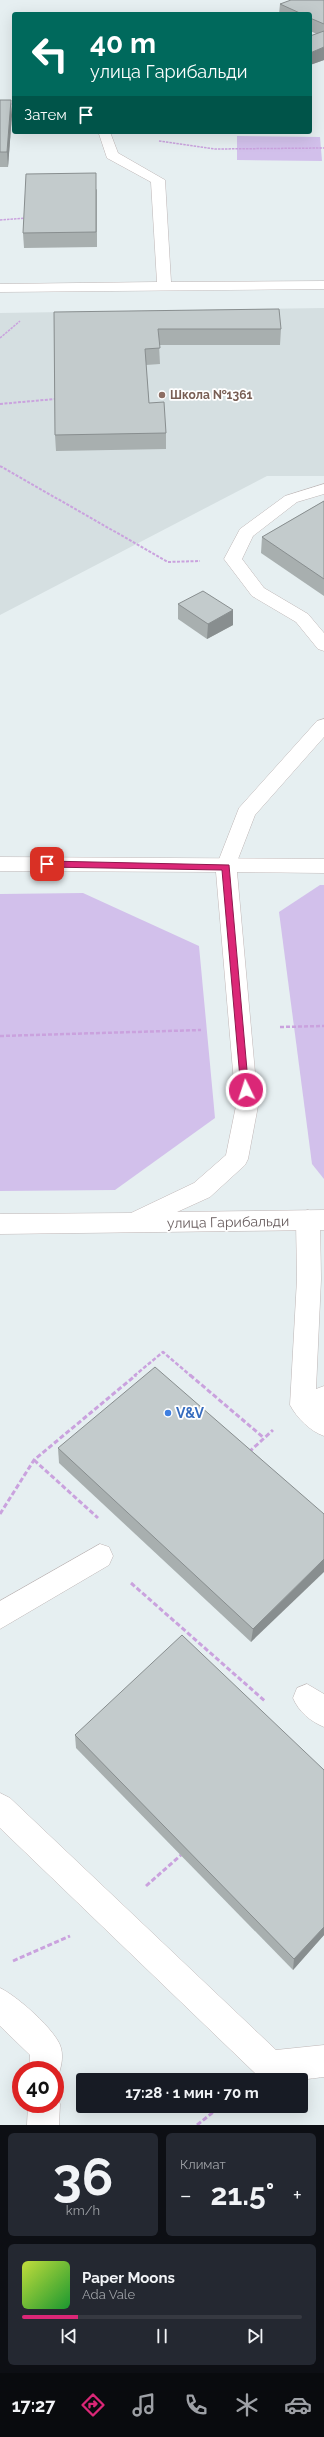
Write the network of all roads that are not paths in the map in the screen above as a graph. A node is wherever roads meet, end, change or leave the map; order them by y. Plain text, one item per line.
1 (106, 134) road end
2 (324, 285) edge
3 (164, 287) junction
4 (0, 288) edge
5 (324, 489) edge
6 (324, 645) edge
7 (324, 725) edge
8 (0, 864) edge
9 (324, 866) edge
10 (226, 867) junction
11 (316, 1220) edge
12 (132, 1223) junction
13 (0, 1224) edge
14 (313, 1401) edge
15 (324, 1425) edge
16 (100, 1556) road end
17 (0, 1616) edge
18 (0, 1808) edge
19 (0, 2004) edge
20 (45, 2061) edge
21 (324, 2061) edge
22 (44, 2113) edge
23 (43, 2125) edge

1 - 3 street
2 - 3 street
3 - 4 street
5 - 6 street
7 - 10 street
8 - 10 street
9 - 10 street
10 - 12 street, улица Гарибальди
11 - 12 street, улица Гарибальди
11 - 14 street
12 - 13 street, улица Гарибальди
14 - 15 street
16 - 17 street
18 - 21 street
19 - 20 street
22 - 23 street

